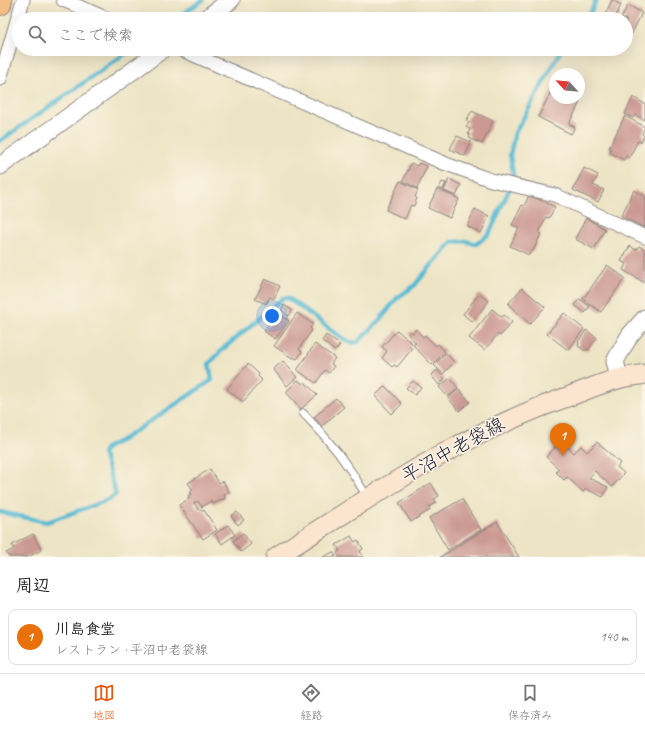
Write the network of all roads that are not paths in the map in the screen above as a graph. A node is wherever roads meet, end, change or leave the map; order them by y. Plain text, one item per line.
1 (1, 0) edge
2 (23, 0) edge
3 (63, 0) edge
4 (231, 0) edge
5 (0, 4) edge
6 (20, 12) edge
7 (91, 12) edge
8 (215, 12) edge
9 (12, 38) edge
10 (153, 56) edge
11 (196, 56) edge
12 (0, 79) edge
13 (0, 166) edge
14 (645, 237) edge
15 (645, 318) edge
16 (645, 374) edge
17 (619, 378) junction
18 (303, 413) dead end
19 (368, 498) junction
20 (276, 557) edge

1 - 5 highway
2 - 6 street
3 - 7 street
4 - 8 street
9 - 12 street
10 - 13 street
11 - 14 street
15 - 17 street
16 - 17 main road, 平沼中老袋線
17 - 19 main road, 平沼中老袋線
18 - 19 lane
19 - 20 main road, 平沼中老袋線

